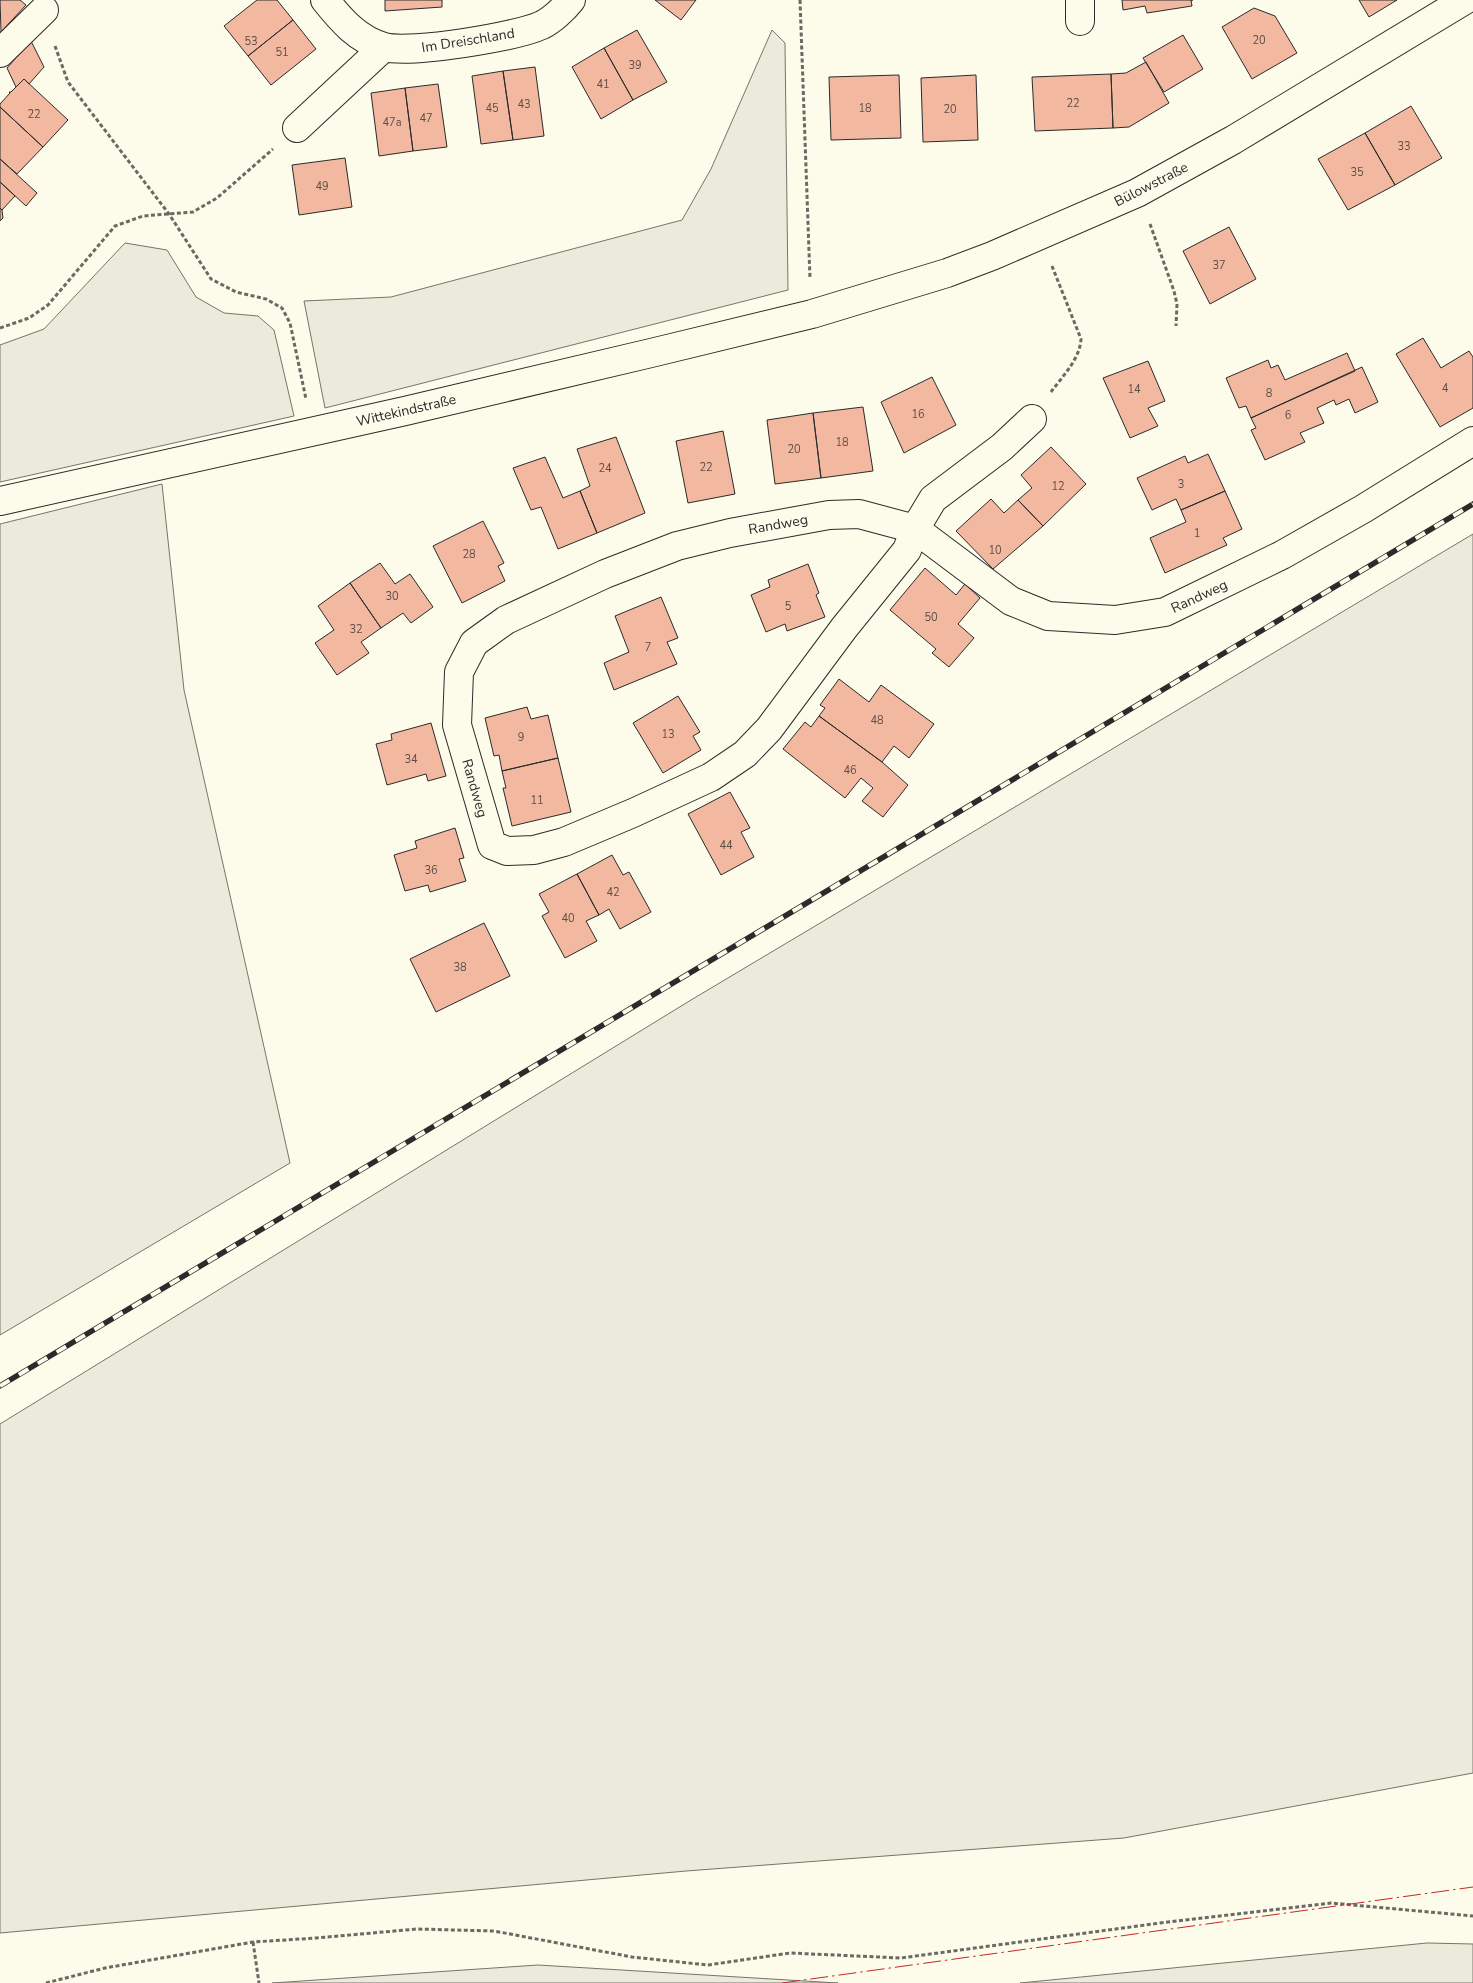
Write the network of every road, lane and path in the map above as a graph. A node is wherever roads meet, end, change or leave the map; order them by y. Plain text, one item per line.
1 (325, 0) edge
2 (571, 0) edge
3 (800, 0) edge
4 (1465, 0) edge
5 (44, 10) joint
6 (384, 47) junction
7 (0, 53) edge
8 (297, 128) joint
9 (1137, 193) junction
10 (169, 214) junction
11 (1040, 235) junction
12 (812, 314) junction
13 (1176, 326) dead end
14 (0, 328) edge
15 (1032, 419) joint
16 (312, 431) junction
17 (1473, 441) edge
18 (0, 501) edge
19 (915, 529) junction
20 (1473, 1916) edge
21 (253, 1942) junction
22 (46, 1983) edge
23 (259, 1983) edge

1 - 6 street, Im Dreischland
2 - 6 street, Im Dreischland
3 - 12 path
4 - 9 street, Bülowstraße
5 - 7 street
5 - 10 path
6 - 8 street
8 - 10 path
9 - 11 street, Bülowstraße
9 - 13 path
10 - 14 path
10 - 16 path
11 - 12 street, Bülowstraße
11 - 15 path
12 - 16 street, Wittekindstraße
15 - 19 street, Randweg
16 - 18 street, Wittekindstraße
17 - 19 street, Randweg
19 - 19 street, Randweg
20 - 21 path
21 - 22 path
21 - 23 path

